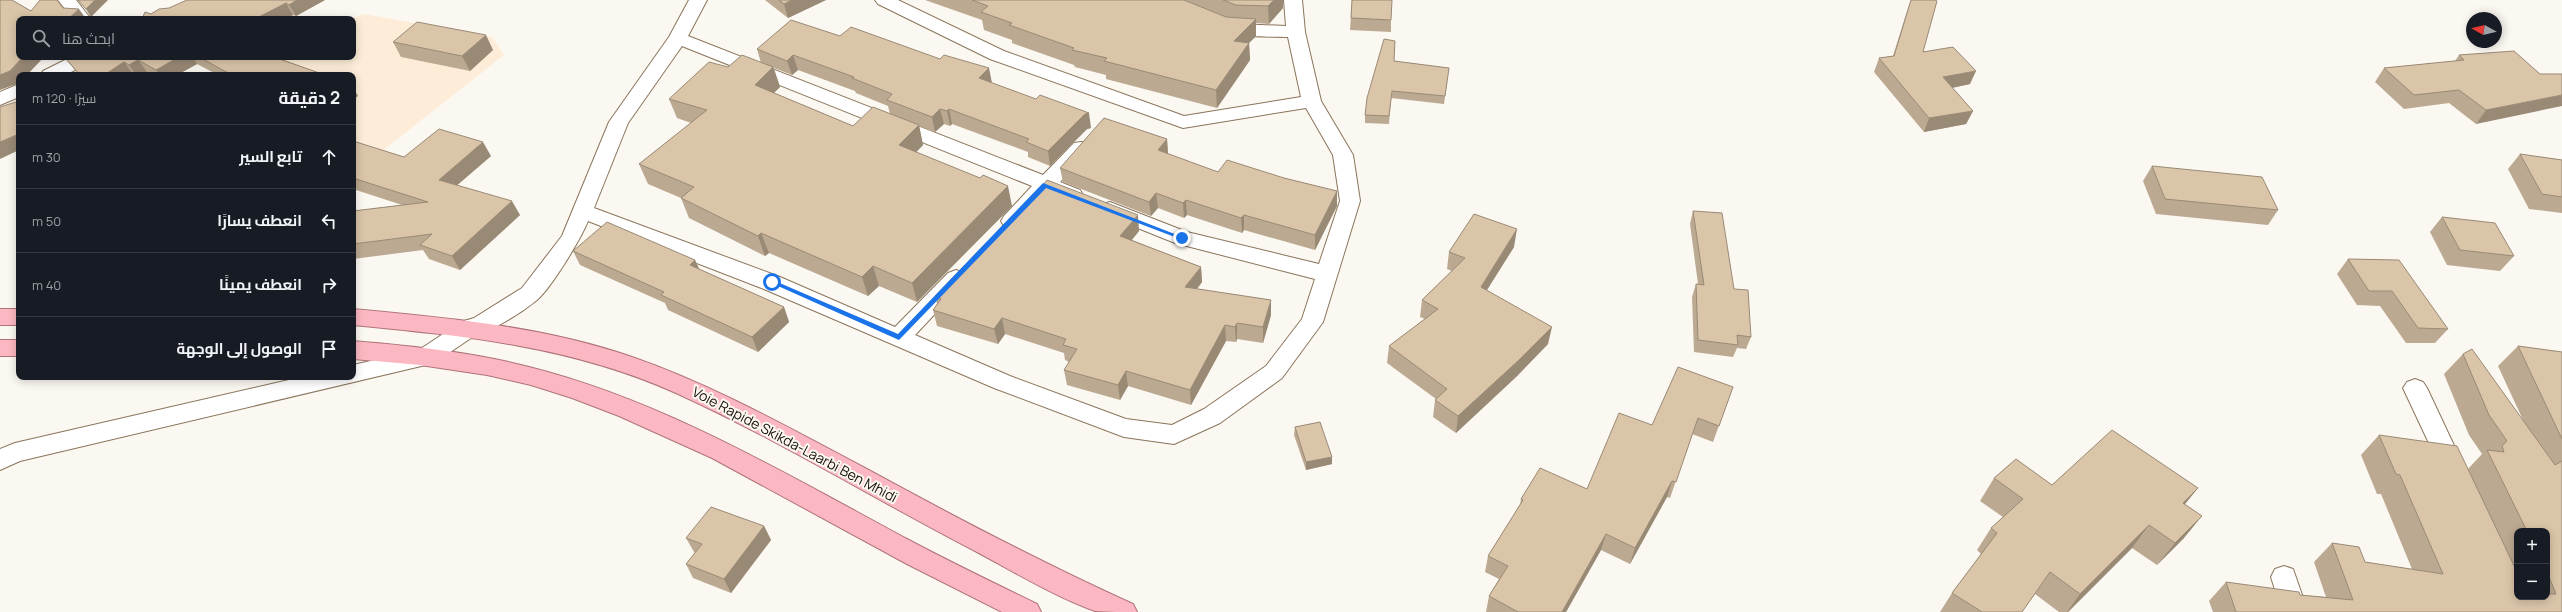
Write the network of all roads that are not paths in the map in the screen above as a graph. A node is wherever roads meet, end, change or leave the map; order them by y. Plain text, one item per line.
1 (68, 0) edge
2 (698, 0) edge
3 (884, 0) edge
4 (1293, 0) edge
5 (80, 16) edge
6 (1211, 20) edge
7 (1296, 32) junction
8 (678, 38) junction
9 (80, 60) edge
10 (56, 72) edge
11 (16, 91) edge
12 (0, 99) edge
13 (1311, 101) junction
14 (1094, 134) edge
15 (1046, 185) junction
16 (582, 211) junction
17 (997, 236) edge
18 (970, 264) edge
19 (1327, 274) junction
20 (0, 317) edge
21 (16, 317) edge
22 (356, 317) edge
23 (469, 328) junction
24 (899, 337) junction
25 (0, 348) edge
26 (16, 348) edge
27 (356, 350) edge
28 (426, 357) junction
29 (356, 373) edge
30 (327, 380) edge
31 (2415, 388) dead end
32 (0, 460) edge
33 (2462, 489) edge
34 (2284, 577) dead end
35 (1028, 612) edge
36 (1124, 612) edge
37 (2295, 612) edge

1 - 5 street
2 - 8 street
3 - 13 street
4 - 7 street
6 - 7 street
7 - 13 street
8 - 15 street
8 - 16 street
9 - 10 street
11 - 12 street
13 - 19 street
14 - 15 street
15 - 17 street
15 - 19 street
16 - 23 street
16 - 24 street
18 - 24 street
19 - 24 street
20 - 21 highway
22 - 23 highway, Voie Rapide Skikda-Laarbi Ben Mhidi
23 - 28 street
23 - 36 highway, Voie Rapide Skikda-Laarbi Ben Mhidi
25 - 26 highway
27 - 28 highway
28 - 29 street
28 - 35 highway
30 - 32 street
31 - 33 street
34 - 37 street

